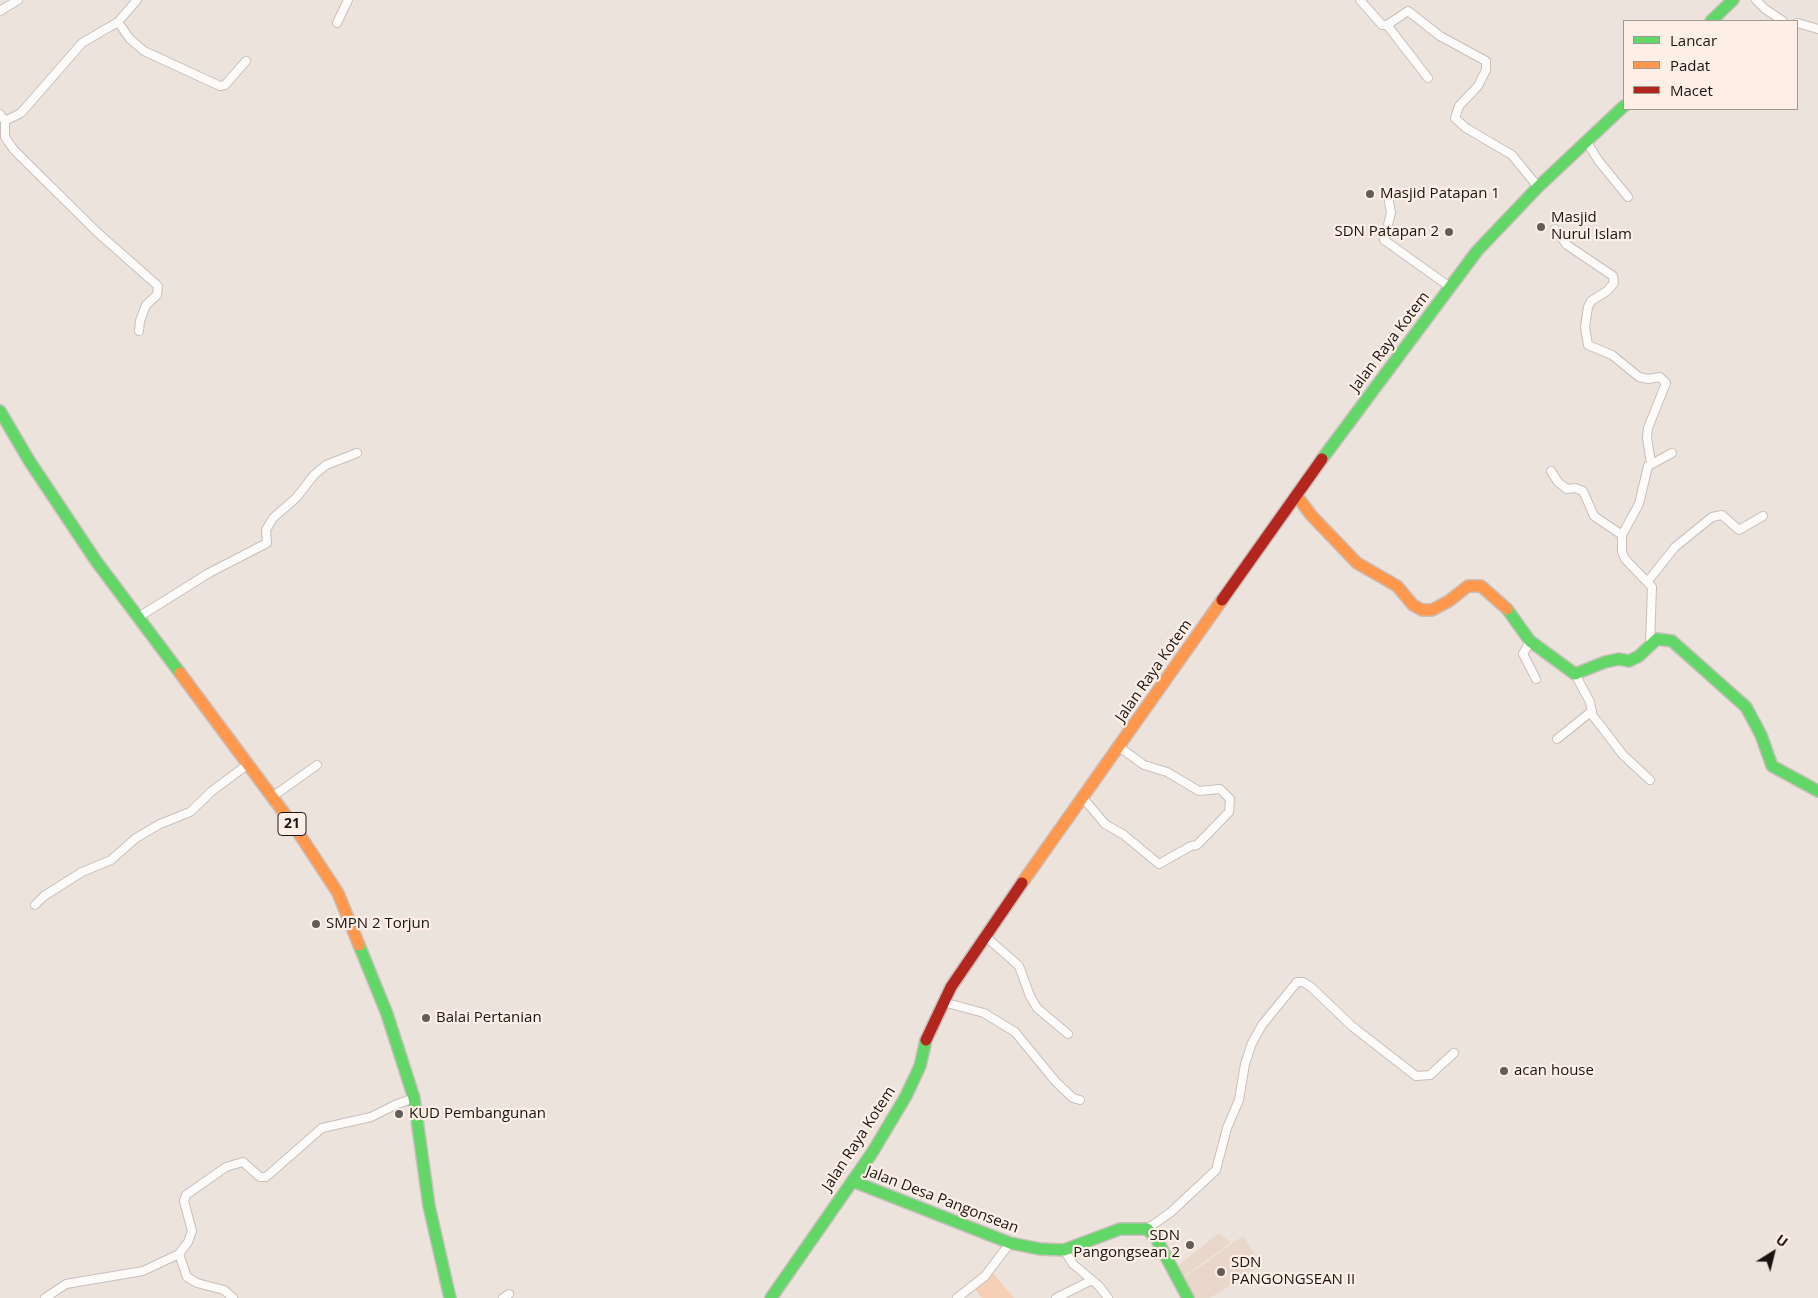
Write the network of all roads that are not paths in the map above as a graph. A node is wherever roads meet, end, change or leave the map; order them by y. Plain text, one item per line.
1 (18, 0) edge
2 (138, 0) edge
3 (348, 0) edge
4 (1360, 0) edge
5 (1732, 0) edge
6 (1756, 0) edge
7 (0, 11) edge
8 (1713, 20) edge
9 (1782, 20) edge
10 (118, 22) junction
11 (337, 23) dead end
12 (1798, 23) edge
13 (1387, 25) junction
14 (1818, 29) edge
15 (246, 61) dead end
16 (1428, 78) dead end
17 (1623, 107) edge
18 (0, 114) edge
19 (5, 121) junction
20 (1587, 142) junction
21 (1538, 187) junction
22 (1388, 196) dead end
23 (1628, 197) dead end
24 (1555, 229) dead end
25 (1450, 287) junction
26 (139, 331) dead end
27 (0, 411) edge
28 (357, 453) dead end
29 (1672, 453) dead end
30 (1651, 463) junction
31 (1551, 471) dead end
32 (1297, 496) junction
33 (1763, 516) dead end
34 (1622, 535) junction
35 (1648, 581) junction
36 (137, 618) junction
37 (1530, 641) junction
38 (1650, 644) junction
39 (1575, 674) junction
40 (1536, 679) dead end
41 (1592, 711) junction
42 (1557, 739) dead end
43 (1119, 747) junction
44 (247, 765) junction
45 (317, 765) dead end
46 (1650, 780) dead end
47 (1818, 791) edge
48 (272, 797) junction
49 (1083, 798) junction
50 (35, 905) dead end
51 (985, 936) junction
52 (944, 1002) junction
53 (1068, 1034) dead end
54 (1454, 1053) dead end
55 (414, 1098) junction
56 (1080, 1100) dead end
57 (852, 1181) junction
58 (1147, 1228) junction
59 (1010, 1243) junction
60 (1064, 1250) junction
61 (178, 1254) junction
62 (1092, 1280) junction
63 (45, 1298) edge
64 (233, 1298) edge
65 (450, 1298) edge
66 (771, 1298) edge
67 (957, 1298) edge
68 (1056, 1298) edge
69 (1108, 1298) edge
70 (1188, 1298) edge

1 - 7 street
2 - 10 street
3 - 11 street
4 - 13 street
5 - 8 main road
6 - 9 street
10 - 15 street
10 - 19 street
12 - 14 street
13 - 16 street
13 - 21 street
17 - 20 main road, Jalan Raya Kotem
18 - 19 street
19 - 26 street
20 - 21 main road, Jalan Raya Kotem
20 - 23 street
21 - 25 main road, Jalan Raya Kotem
22 - 25 street
24 - 30 street
25 - 32 main road, Jalan Raya Kotem
27 - 36 main road, 21
28 - 36 street
29 - 30 street
30 - 34 street
31 - 34 street
32 - 37 main road
32 - 43 main road, Jalan Raya Kotem
33 - 35 street
34 - 35 street
35 - 38 street
36 - 44 main road, 21
37 - 39 main road
37 - 40 street
38 - 39 main road
38 - 47 main road
39 - 41 street
41 - 42 street
41 - 46 street
43 - 49 main road, Jalan Raya Kotem
43 - 49 street
44 - 48 main road, 21
44 - 50 street
45 - 48 street
48 - 55 main road, 21
49 - 51 main road, Jalan Raya Kotem
51 - 52 main road, Jalan Raya Kotem
51 - 53 street
52 - 56 street
52 - 57 main road, Jalan Raya Kotem
54 - 58 street
55 - 61 street
55 - 65 main road, 21
57 - 59 main road, Jalan Desa Pangonsean
57 - 66 main road, Jalan Raya Kotem
58 - 60 main road, Jalan Desa Pangonsean
58 - 70 main road
59 - 60 main road, Jalan Desa Pangonsean
59 - 67 street
60 - 62 street
61 - 63 street
61 - 64 street
62 - 68 street
62 - 69 street

